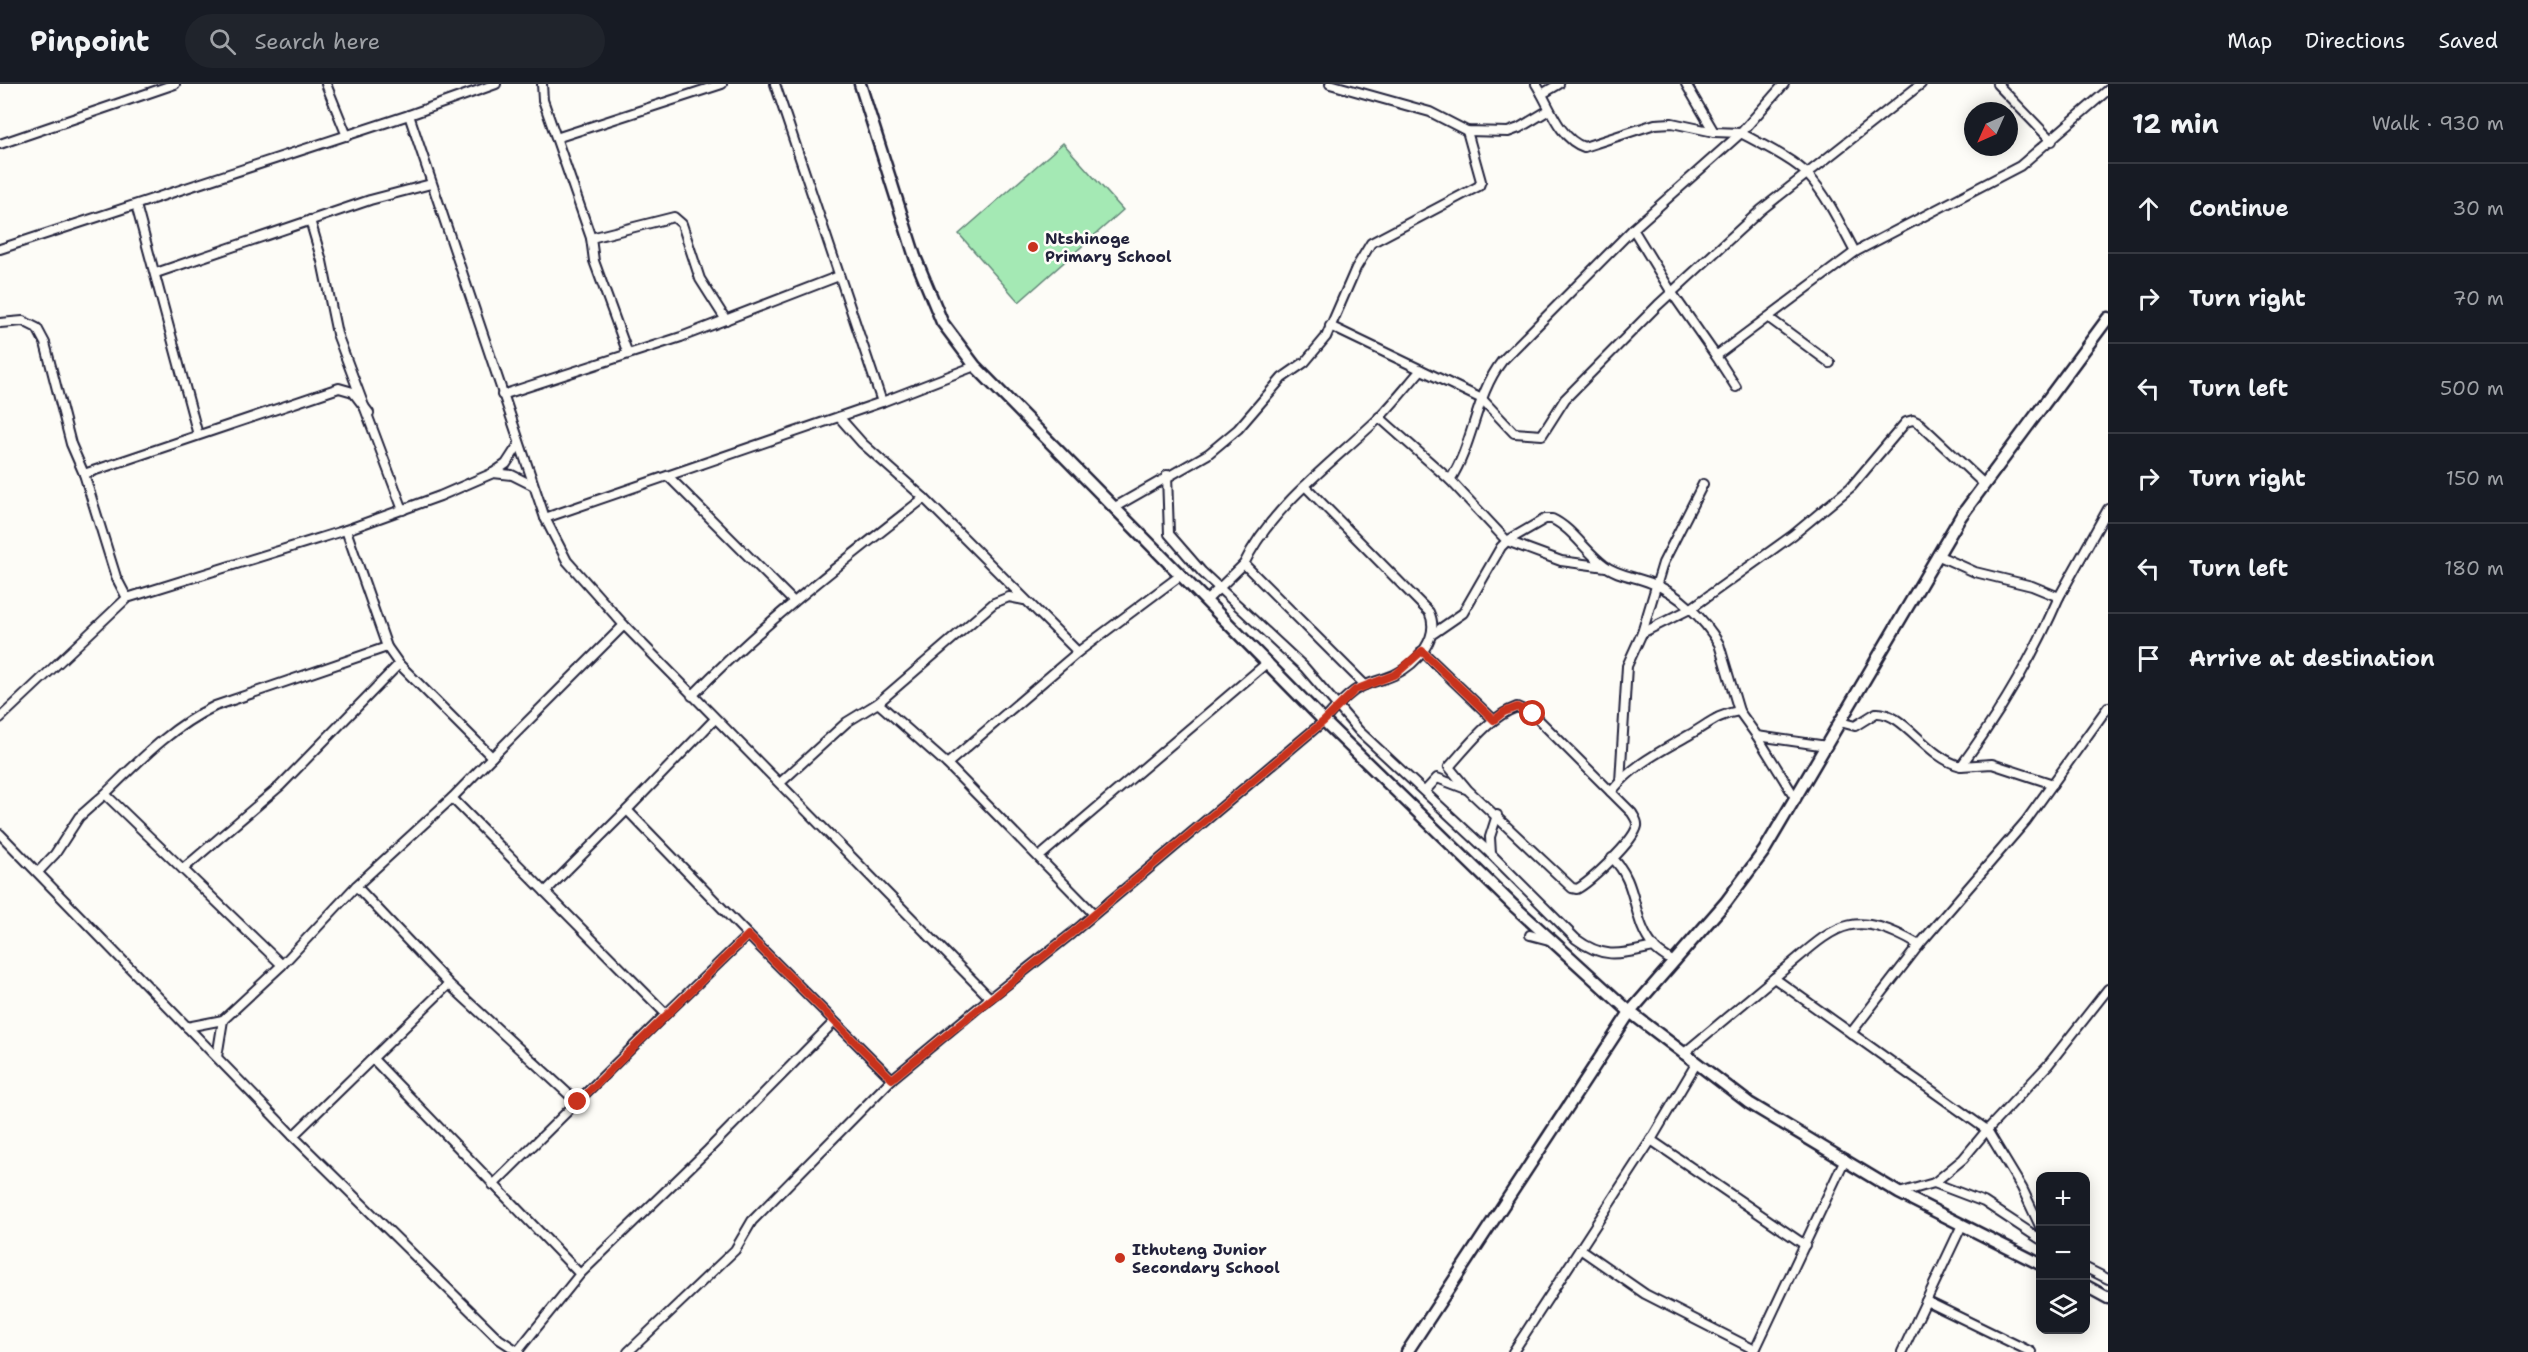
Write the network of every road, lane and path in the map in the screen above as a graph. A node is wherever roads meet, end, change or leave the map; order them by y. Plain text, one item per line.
1 (175, 84) edge
2 (326, 84) edge
3 (496, 84) edge
4 (542, 84) edge
5 (722, 84) edge
6 (776, 84) edge
7 (860, 84) edge
8 (1329, 84) edge
9 (1536, 84) edge
10 (1559, 84) edge
11 (1686, 84) edge
12 (1784, 84) edge
13 (1921, 84) edge
14 (1997, 84) edge
15 (465, 88) edge
16 (2108, 90) edge
17 (1542, 94) junction
18 (1549, 110) junction
19 (409, 115) junction
20 (1467, 131) junction
21 (1714, 132) junction
22 (1741, 133) junction
23 (347, 136) junction
24 (556, 138) junction
25 (2052, 141) junction
26 (0, 144) edge
27 (1807, 173) junction
28 (431, 184) junction
29 (136, 205) junction
30 (310, 220) junction
31 (1633, 229) junction
32 (591, 238) junction
33 (0, 239) edge
34 (2, 249) edge
35 (1855, 252) junction
36 (156, 273) junction
37 (839, 276) junction
38 (1672, 293) junction
39 (1769, 318) junction
40 (2108, 318) edge
41 (726, 320) junction
42 (0, 323) edge
43 (1330, 326) junction
44 (628, 354) junction
45 (1716, 356) junction
46 (1830, 363) dead end
47 (975, 366) junction
48 (1421, 370) junction
49 (1736, 387) dead end
50 (502, 395) junction
51 (1482, 399) junction
52 (882, 402) junction
53 (369, 413) junction
54 (838, 417) junction
55 (1379, 417) junction
56 (198, 435) junction
57 (519, 444) junction
58 (493, 473) junction
59 (84, 474) junction
60 (1167, 475) junction
61 (669, 477) junction
62 (1450, 480) junction
63 (1983, 483) junction
64 (1703, 484) dead end
65 (532, 485) junction
66 (1305, 486) junction
67 (924, 498) junction
68 (1116, 507) junction
69 (2108, 509) edge
70 (403, 510) junction
71 (545, 518) junction
72 (346, 530) junction
73 (1507, 541) junction
74 (1937, 555) junction
75 (1244, 564) junction
76 (1606, 567) junction
77 (1181, 575) junction
78 (1654, 584) junction
79 (1220, 587) junction
80 (2059, 597) junction
81 (127, 598) junction
82 (1025, 600) junction
83 (1207, 600) junction
84 (794, 602) junction
85 (1690, 609) junction
86 (624, 625) junction
87 (1434, 633) junction
88 (1642, 633) junction
89 (387, 647) junction
90 (1422, 651) junction
91 (1078, 652) junction
92 (1268, 662) junction
93 (399, 664) junction
94 (1365, 685) junction
95 (692, 696) junction
96 (878, 703) junction
97 (1338, 705) junction
98 (2108, 707) edge
99 (1739, 711) junction
100 (0, 718) edge
101 (715, 719) junction
102 (1494, 720) junction
103 (1324, 721) junction
104 (1840, 722) junction
105 (1757, 736) junction
106 (1827, 746) junction
107 (492, 757) junction
108 (947, 764) junction
109 (1961, 766) junction
110 (1449, 767) junction
111 (1437, 778) junction
112 (1620, 782) junction
113 (780, 783) junction
114 (2053, 784) junction
115 (1468, 790) junction
116 (1425, 792) junction
117 (1611, 792) junction
118 (105, 794) junction
119 (452, 798) junction
120 (1796, 799) junction
121 (627, 810) junction
122 (1497, 815) junction
123 (0, 834) edge
124 (1491, 854) junction
125 (1039, 857) junction
126 (1612, 858) junction
127 (183, 869) junction
128 (38, 872) junction
129 (356, 886) junction
130 (545, 892) junction
131 (1094, 914) junction
132 (748, 935) junction
133 (1530, 935) dead end
134 (1554, 942) junction
135 (1919, 945) junction
136 (1653, 947) junction
137 (1673, 962) junction
138 (282, 965) junction
139 (1774, 978) junction
140 (449, 984) junction
141 (2108, 989) edge
142 (990, 998) junction
143 (1630, 1012) junction
144 (666, 1014) junction
145 (223, 1020) junction
146 (834, 1022) junction
147 (187, 1027) junction
148 (1851, 1033) junction
149 (1683, 1054) junction
150 (217, 1058) junction
151 (374, 1060) junction
152 (1696, 1064) junction
153 (892, 1079) junction
154 (578, 1102) junction
155 (1987, 1130) junction
156 (293, 1136) junction
157 (1651, 1140) junction
158 (1845, 1159) junction
159 (1934, 1183) junction
160 (493, 1185) junction
161 (1899, 1193) junction
162 (2036, 1218) edge
163 (1962, 1225) junction
164 (2036, 1236) edge
165 (1805, 1245) junction
166 (1580, 1249) junction
167 (2036, 1262) edge
168 (2090, 1270) edge
169 (580, 1274) junction
170 (2108, 1279) edge
171 (2090, 1289) edge
172 (2108, 1299) edge
173 (1926, 1301) junction
174 (1754, 1351) edge
175 (518, 1352) edge
176 (628, 1352) edge
177 (1407, 1352) edge
178 (1513, 1352) edge
179 (1902, 1352) edge
180 (2031, 1352) edge

1 - 26 street
2 - 23 street
3 - 15 street
4 - 24 street
5 - 24 street
6 - 37 street
7 - 47 street
8 - 20 street
9 - 17 street
10 - 17 street
11 - 21 street
12 - 22 street
13 - 27 street
14 - 25 street
15 - 19 street
16 - 25 street
17 - 18 street
18 - 20 street
18 - 21 street
19 - 23 street
19 - 28 street
20 - 43 street
21 - 22 street
22 - 27 street
22 - 31 street
23 - 29 street
24 - 32 street
25 - 35 street
27 - 35 street
27 - 38 street
28 - 30 street
28 - 50 street
29 - 34 street
29 - 36 street
30 - 36 street
30 - 53 street
31 - 38 street
31 - 51 street
32 - 41 street
32 - 44 street
33 - 34 street
35 - 39 street
36 - 56 street
37 - 41 street
37 - 52 street
38 - 45 street
38 - 51 street
39 - 45 street
39 - 46 street
40 - 63 street
41 - 44 street
42 - 59 street
43 - 48 street
43 - 60 street
44 - 50 street
45 - 49 street
47 - 52 street
47 - 68 street
48 - 51 street
48 - 55 street
50 - 57 street
51 - 62 street
52 - 54 street
53 - 56 street
53 - 70 street
54 - 61 street
54 - 67 street
55 - 62 street
55 - 66 street
56 - 59 street
57 - 58 street
57 - 65 street
58 - 65 street
58 - 70 street
59 - 81 street
60 - 68 street
60 - 79 street
61 - 71 street
61 - 84 street
62 - 73 street
63 - 74 street
63 - 85 street
64 - 78 street
65 - 71 street
66 - 75 street
66 - 87 street
67 - 82 street
67 - 84 street
68 - 77 street
69 - 80 street
70 - 72 street
71 - 86 street
72 - 81 street
72 - 89 street
73 - 76 street
73 - 76 street
73 - 87 street
74 - 80 street
74 - 104 street
75 - 79 street
75 - 94 street
76 - 78 street
77 - 83 street
77 - 91 street
78 - 85 street
78 - 88 street
79 - 83 street
79 - 97 street
80 - 109 street
81 - 100 street
82 - 91 street
82 - 96 street
83 - 92 street
84 - 95 street
85 - 88 street
85 - 99 street
86 - 95 street
86 - 107 street
87 - 90 street
88 - 112 street
89 - 93 street
89 - 118 street
90 - 94 street
90 - 102 street
91 - 108 street
92 - 103 street
92 - 125 street
93 - 107 street
93 - 127 street
94 - 97 street
95 - 101 street
96 - 108 street
96 - 113 street
97 - 103 street
97 - 116 street
98 - 114 street
99 - 105 street
99 - 112 street
101 - 113 street
101 - 121 street
102 - 110 street
102 - 117 street
103 - 131 street
103 - 134 street
104 - 106 street
104 - 109 street
105 - 106 street
105 - 120 street
106 - 120 street
107 - 119 street
108 - 125 street
109 - 114 street
110 - 111 street
110 - 115 street
111 - 115 street
111 - 116 street
112 - 117 street
113 - 142 street
114 - 135 street
115 - 122 street
116 - 124 street
117 - 126 street
118 - 127 street
118 - 128 street
119 - 129 street
119 - 130 street
120 - 137 street
121 - 130 street
121 - 132 street
122 - 124 street
122 - 126 street
123 - 128 street
124 - 136 street
125 - 131 street
126 - 136 street
127 - 138 street
128 - 147 street
129 - 138 street
129 - 140 street
130 - 144 street
131 - 142 street
132 - 144 street
132 - 146 street
133 - 134 street
134 - 143 street
135 - 139 street
135 - 148 street
136 - 137 street
137 - 143 street
138 - 145 street
139 - 148 street
139 - 149 street
140 - 151 street
140 - 154 street
141 - 155 street
142 - 153 street
143 - 149 street
143 - 177 street
144 - 154 street
145 - 147 street
145 - 150 street
146 - 153 street
146 - 169 street
147 - 150 street
148 - 155 street
149 - 152 street
150 - 156 street
151 - 156 street
151 - 160 street
152 - 157 street
152 - 158 street
153 - 176 street
154 - 160 street
155 - 159 street
155 - 162 street
156 - 175 street
157 - 165 street
157 - 166 street
158 - 161 street
158 - 165 street
159 - 161 street
159 - 164 street
160 - 169 street
161 - 163 street
163 - 167 street
163 - 173 street
165 - 174 street
166 - 174 street
166 - 178 street
168 - 170 street
169 - 175 street
171 - 172 street
173 - 179 street
173 - 180 street

